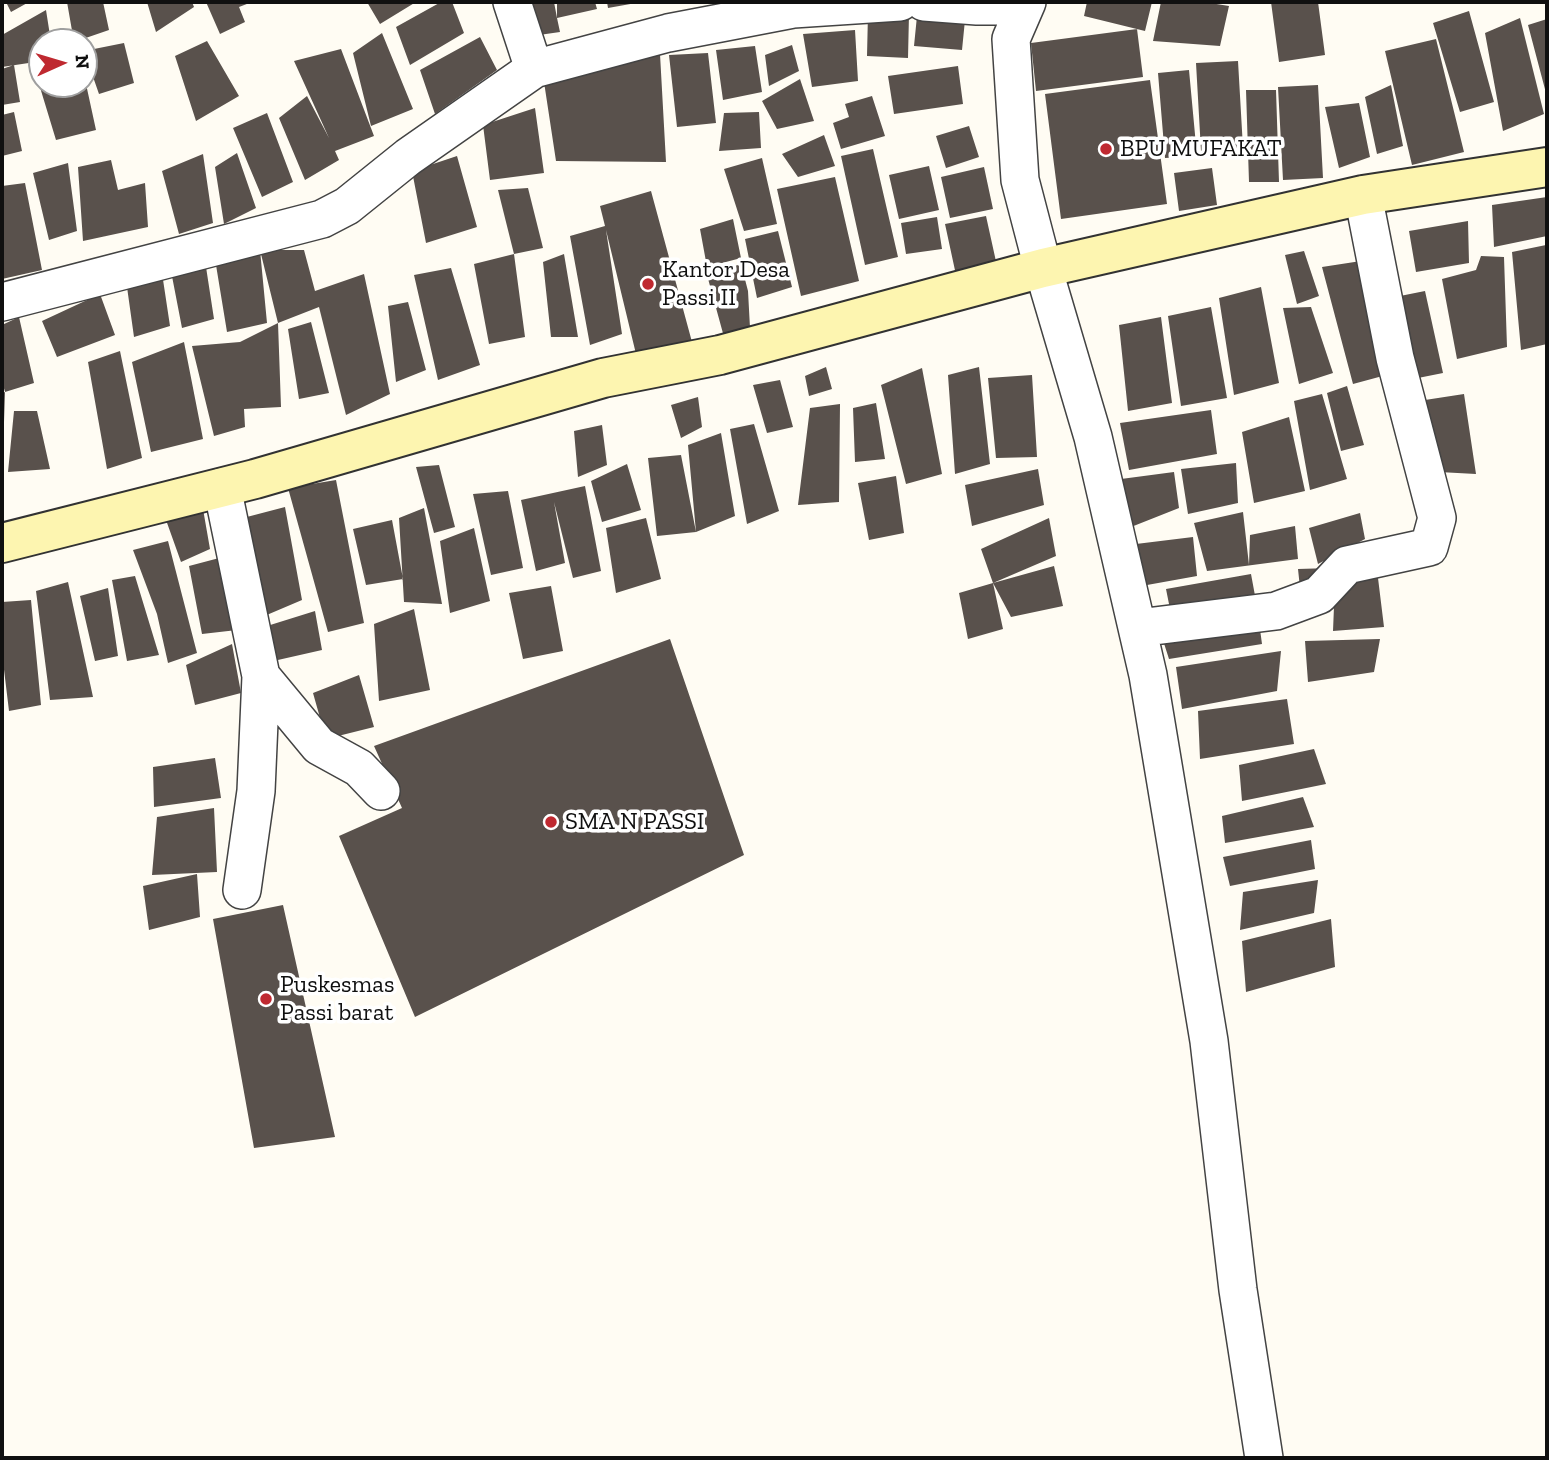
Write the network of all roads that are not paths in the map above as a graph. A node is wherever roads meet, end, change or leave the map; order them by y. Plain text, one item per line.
1 (512, 2) edge
2 (900, 2) edge
3 (924, 2) edge
4 (1026, 4) edge
5 (534, 69) junction
6 (1547, 167) edge
7 (1363, 195) junction
8 (1043, 268) junction
9 (2, 302) edge
10 (222, 487) junction
11 (2, 543) edge
12 (1138, 628) junction
13 (261, 676) junction
14 (381, 791) dead end
15 (242, 890) dead end
16 (1264, 1458) edge

1 - 5 street
2 - 5 street
3 - 4 street
4 - 8 street
5 - 9 street
6 - 7 street
7 - 8 street
7 - 12 street
8 - 10 street
8 - 12 street
10 - 11 street
10 - 13 street
12 - 16 street
13 - 14 street
13 - 15 street

